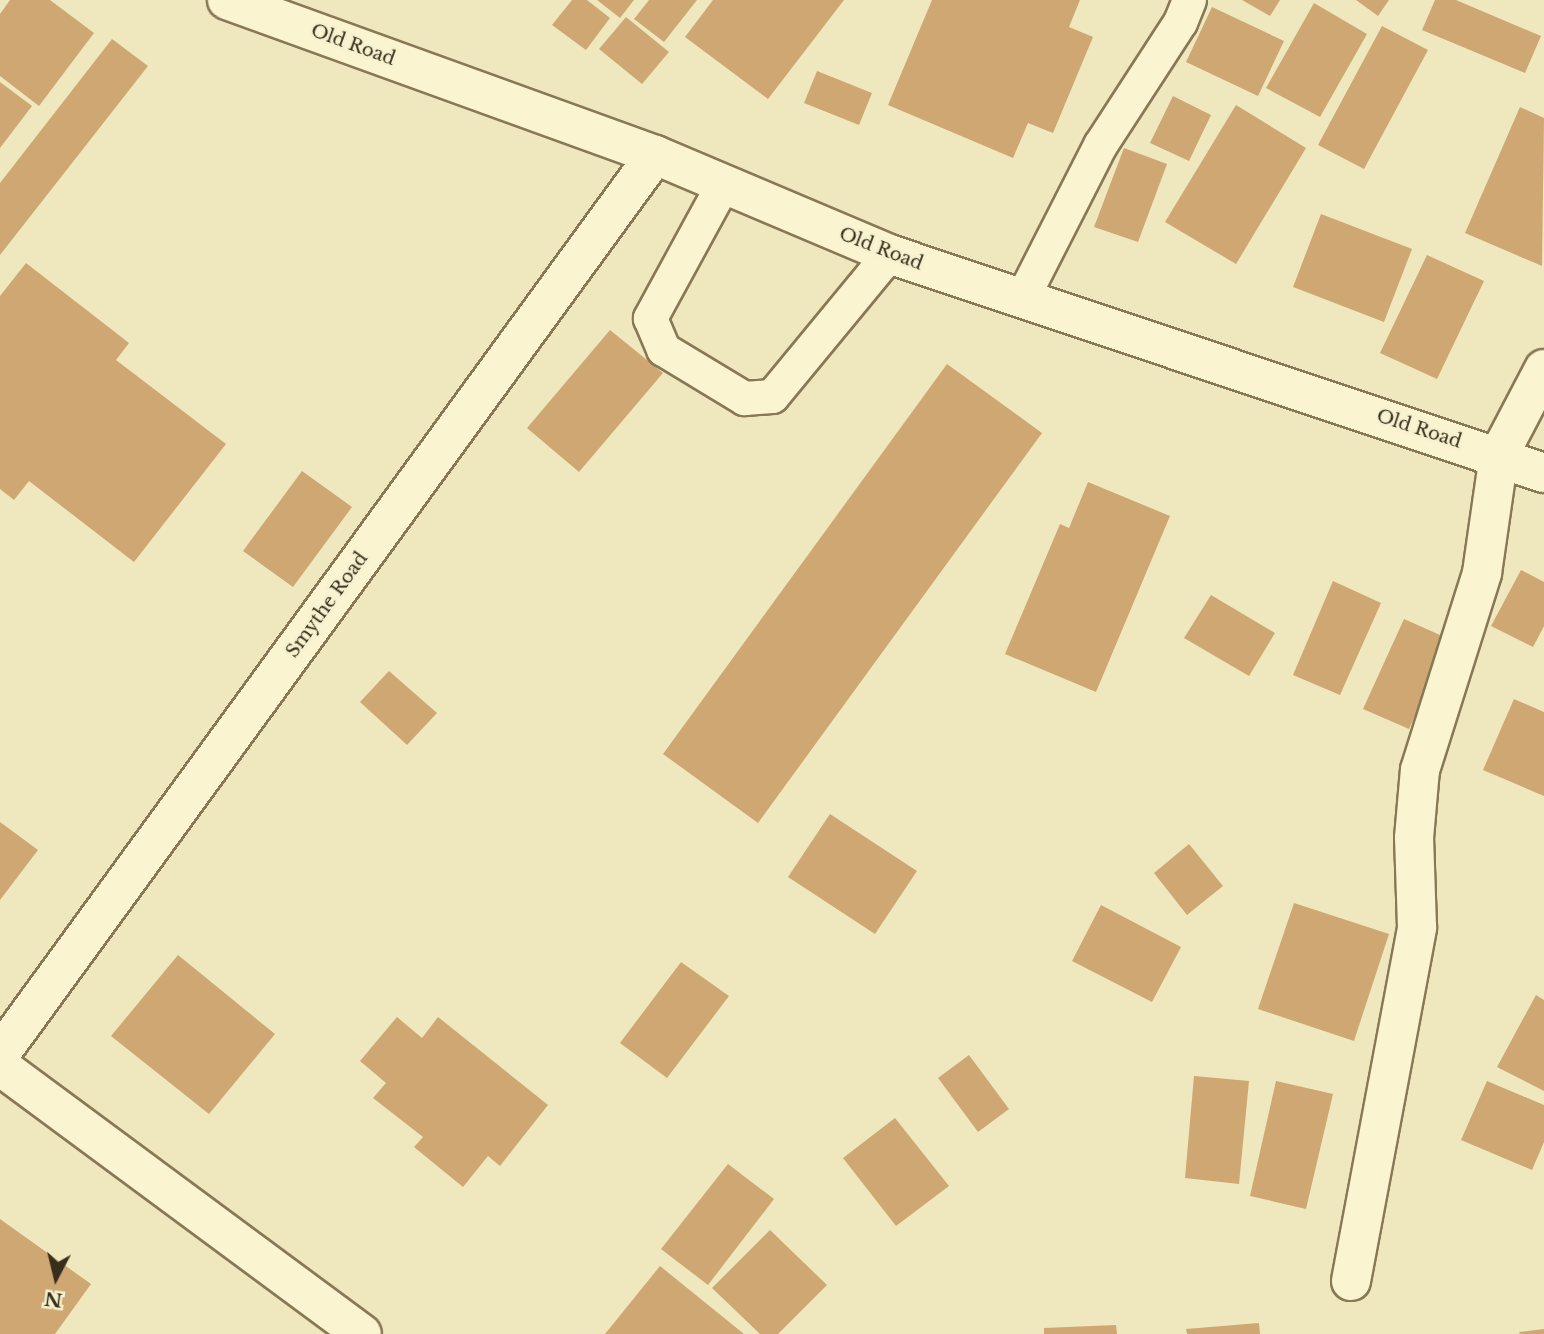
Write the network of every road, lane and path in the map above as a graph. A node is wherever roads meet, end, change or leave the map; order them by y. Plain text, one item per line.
1 (228, 0) edge
2 (1189, 0) edge
3 (655, 155) junction
4 (724, 182) junction
5 (890, 254) junction
6 (1022, 298) junction
7 (1544, 369) edge
8 (1499, 455) junction
9 (1544, 473) edge
10 (0, 1054) edge
11 (0, 1066) edge
12 (1351, 1281) dead end
13 (362, 1334) edge

1 - 3 street, Old Road
2 - 6 lane
3 - 4 street, Old Road
3 - 10 street, Smythe Road
4 - 5 street, Old Road
4 - 5 lane
5 - 6 street, Old Road
6 - 8 street, Old Road
7 - 8 street
8 - 9 street, Old Road
8 - 12 street
11 - 13 street

